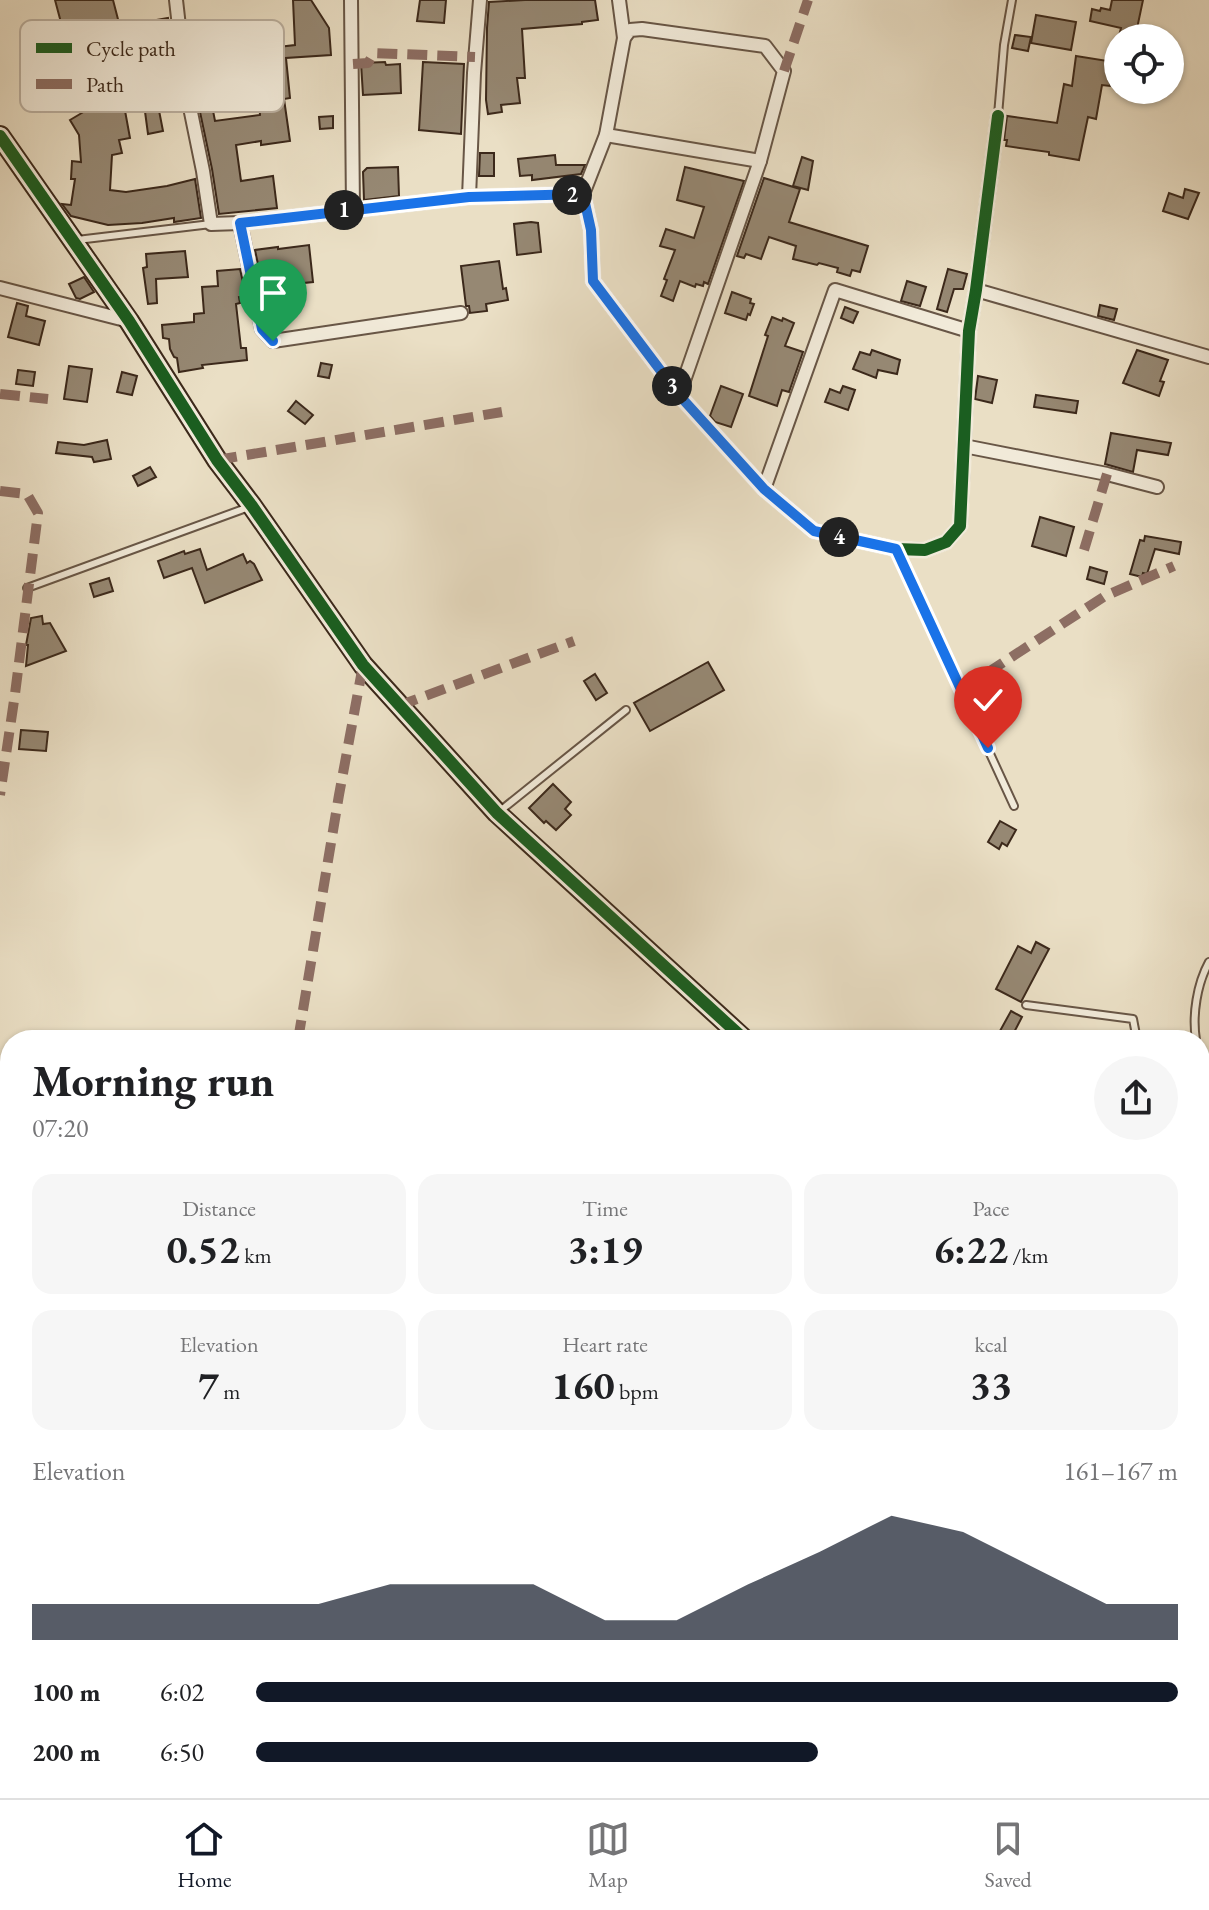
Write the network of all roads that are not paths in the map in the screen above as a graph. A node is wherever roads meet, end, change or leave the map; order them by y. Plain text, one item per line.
1 (176, 0) edge
2 (351, 0) edge
3 (480, 0) edge
4 (619, 0) edge
5 (1012, 0) edge
6 (178, 20) edge
7 (624, 38) junction
8 (191, 112) edge
9 (998, 116) joint
10 (606, 135) junction
11 (0, 136) edge
12 (760, 161) junction
13 (583, 194) junction
14 (469, 197) junction
15 (353, 209) junction
16 (240, 223) junction
17 (211, 224) junction
18 (74, 241) junction
19 (0, 288) edge
20 (976, 290) junction
21 (461, 313) dead end
22 (129, 321) junction
23 (969, 331) junction
24 (1209, 357) edge
25 (679, 395) junction
26 (964, 446) junction
27 (1157, 487) dead end
28 (764, 489) junction
29 (252, 506) junction
30 (896, 549) junction
31 (27, 588) dead end
32 (626, 710) dead end
33 (1014, 806) dead end
34 (497, 813) junction
35 (1209, 962) edge
36 (1026, 1005) dead end
37 (734, 1030) edge
38 (1135, 1030) edge
39 (1194, 1030) edge

1 - 6 street
2 - 15 street
3 - 14 street
4 - 7 street
5 - 9 lane
7 - 10 street
7 - 12 street
8 - 17 street
9 - 20 street
10 - 12 street
10 - 13 street
11 - 18 street
12 - 25 street
13 - 14 street
13 - 25 street
14 - 15 street
15 - 16 street
16 - 17 street
16 - 21 street
17 - 18 lane
18 - 22 street
19 - 22 street
20 - 23 street
20 - 24 street
22 - 29 street
23 - 26 street
23 - 28 street
25 - 28 street
26 - 27 street
26 - 30 street
28 - 30 street
29 - 31 lane
29 - 34 street
30 - 33 lane
32 - 34 lane
34 - 37 street
35 - 39 lane
36 - 38 lane

